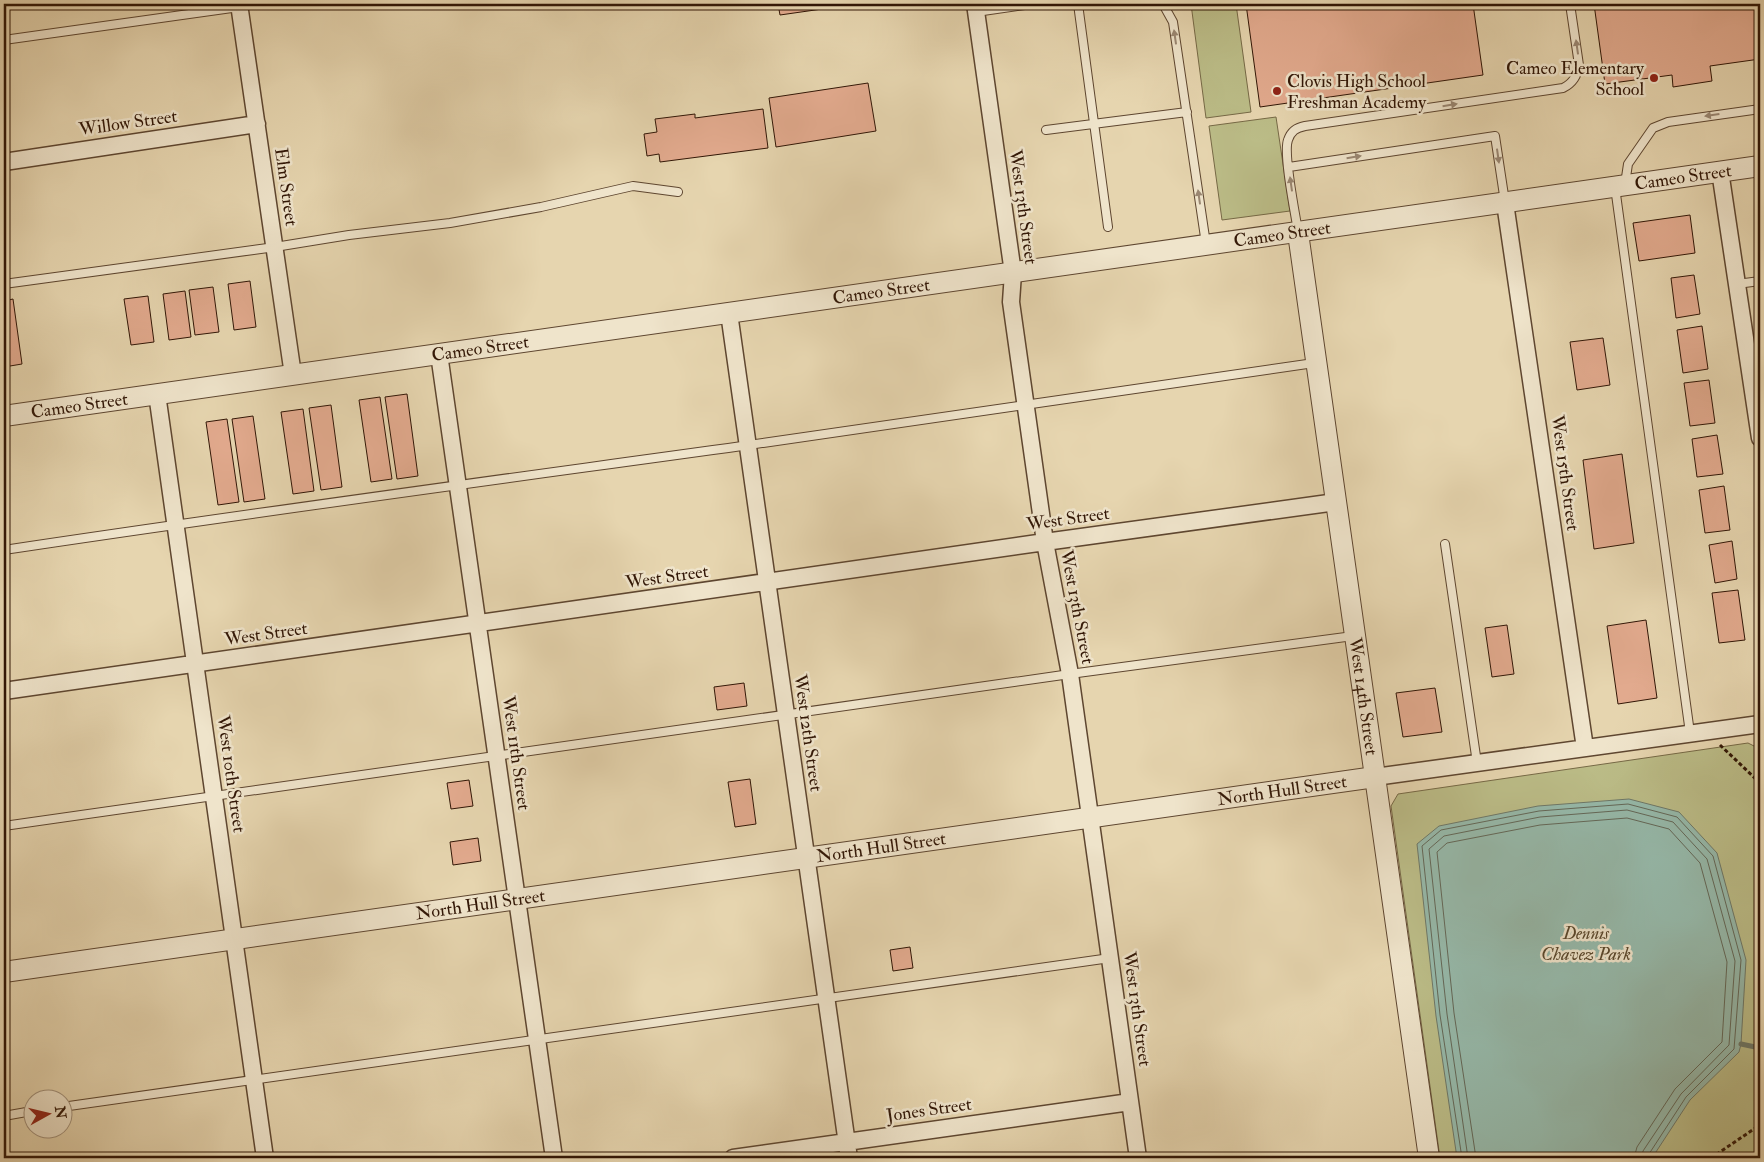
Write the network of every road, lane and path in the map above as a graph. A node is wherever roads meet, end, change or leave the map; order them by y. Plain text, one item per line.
1 (1032, 4) edge
2 (1078, 4) edge
3 (1163, 4) edge
4 (1570, 4) edge
5 (239, 5) edge
6 (976, 8) edge
7 (4, 40) edge
8 (1760, 109) edge
9 (1186, 112) junction
10 (258, 124) junction
11 (1094, 124) junction
12 (1046, 130) dead end
13 (4, 162) edge
14 (1760, 166) edge
15 (1289, 167) junction
16 (1720, 171) junction
17 (1620, 186) junction
18 (678, 192) dead end
19 (1505, 203) junction
20 (1108, 226) dead end
21 (1298, 232) junction
22 (1206, 246) junction
23 (275, 247) junction
24 (1013, 273) junction
25 (1760, 281) edge
26 (4, 284) edge
27 (1738, 284) junction
28 (729, 313) junction
29 (439, 354) junction
30 (1316, 363) junction
31 (293, 375) junction
32 (1757, 393) edge
33 (157, 394) junction
34 (1025, 404) junction
35 (4, 416) edge
36 (1760, 438) edge
37 (747, 445) junction
38 (458, 486) junction
39 (1336, 502) junction
40 (176, 524) junction
41 (1045, 542) junction
42 (1445, 544) dead end
43 (4, 550) edge
44 (767, 583) junction
45 (478, 624) junction
46 (1355, 635) junction
47 (196, 664) junction
48 (1070, 674) junction
49 (4, 691) edge
50 (786, 715) junction
51 (1760, 724) edge
52 (1690, 733) junction
53 (1719, 744) dead end
54 (1585, 748) junction
55 (497, 757) junction
56 (1476, 763) junction
57 (1375, 777) junction
58 (214, 797) junction
59 (1760, 800) edge
60 (1090, 818) junction
61 (4, 826) edge
62 (806, 858) junction
63 (517, 899) junction
64 (234, 940) junction
65 (1110, 958) junction
66 (4, 972) edge
67 (826, 998) junction
68 (537, 1039) junction
69 (254, 1079) junction
70 (1130, 1102) junction
71 (72, 1106) edge
72 (22, 1113) edge
73 (4, 1116) edge
74 (1760, 1125) edge
75 (847, 1150) edge
76 (266, 1158) edge
77 (554, 1158) edge
78 (733, 1158) edge
79 (1138, 1158) edge
80 (1429, 1158) edge
81 (1711, 1158) edge

1 - 6 lane
2 - 11 lane
9 -> 3 lane
15 -> 4 lane
5 - 7 lane
5 - 10 street, Elm Street
6 - 24 street, West 13th Street
8 -> 17 lane
9 - 11 lane
22 -> 9 lane
10 - 13 street, Willow Street
10 - 23 street, Elm Street
11 - 12 lane
11 - 20 lane
14 - 16 street, Cameo Street
15 -> 19 lane
21 -> 15 lane
16 - 17 street, Cameo Street
16 - 27 street
17 - 19 street, Cameo Street
17 - 52 lane
18 - 23 lane
19 - 21 street, Cameo Street
19 - 54 street, West 15th Street
21 - 22 street, Cameo Street
21 - 30 street, West 14th Street
22 - 24 street, Cameo Street
23 - 26 lane
23 - 31 street, Elm Street
24 - 28 street, Cameo Street
24 - 34 street, West 13th Street
25 - 27 lane
27 - 32 street
28 - 29 street, Cameo Street
28 - 37 street, West 12th Street
29 - 31 street, Cameo Street
29 - 38 street, West 11th Street
30 - 34 lane
30 - 39 street, West 14th Street
31 - 33 street, Cameo Street
32 - 36 street
33 - 35 street, Cameo Street
33 - 40 street, West 10th Street
34 - 37 lane
34 - 41 street, West 13th Street
37 - 38 lane
37 - 44 street, West 12th Street
38 - 40 lane
38 - 45 street, West 11th Street
39 - 41 street, West Street
39 - 46 street, West 14th Street
40 - 43 lane
40 - 47 street, West 10th Street
41 - 44 street, West Street
41 - 48 street, West 13th Street
42 - 56 lane
44 - 45 street, West Street
44 - 50 street, West 12th Street
45 - 47 street, West Street
45 - 55 street, West 11th Street
46 - 48 lane
46 - 57 street, West 14th Street
47 - 49 street, West Street
47 - 58 street, West 10th Street
48 - 50 lane
48 - 60 street, West 13th Street
50 - 55 lane
50 - 62 street, West 12th Street
51 - 52 street, North Hull Street
52 - 54 street, North Hull Street
53 - 59 path
54 - 56 street, North Hull Street
55 - 58 lane
55 - 63 street, West 11th Street
56 - 57 street, North Hull Street
57 - 60 street, North Hull Street
57 - 80 street, West 14th Street
58 - 61 lane
58 - 64 street, West 10th Street
60 - 62 street, North Hull Street
60 - 65 street, West 13th Street
62 - 63 street, North Hull Street
62 - 67 street, West 12th Street
63 - 64 street, North Hull Street
63 - 68 street, West 11th Street
64 - 66 street, North Hull Street
64 - 69 street, West 10th Street
65 - 67 lane
65 - 70 street, West 13th Street
67 - 68 lane
67 - 75 street, West 12th Street
68 - 69 lane
68 - 77 street, West 11th Street
69 - 71 lane
69 - 76 street, West 10th Street
70 - 75 street, Jones Street
70 - 79 street, West 13th Street
72 - 73 lane
74 - 81 path
75 - 78 street, Jones Street

